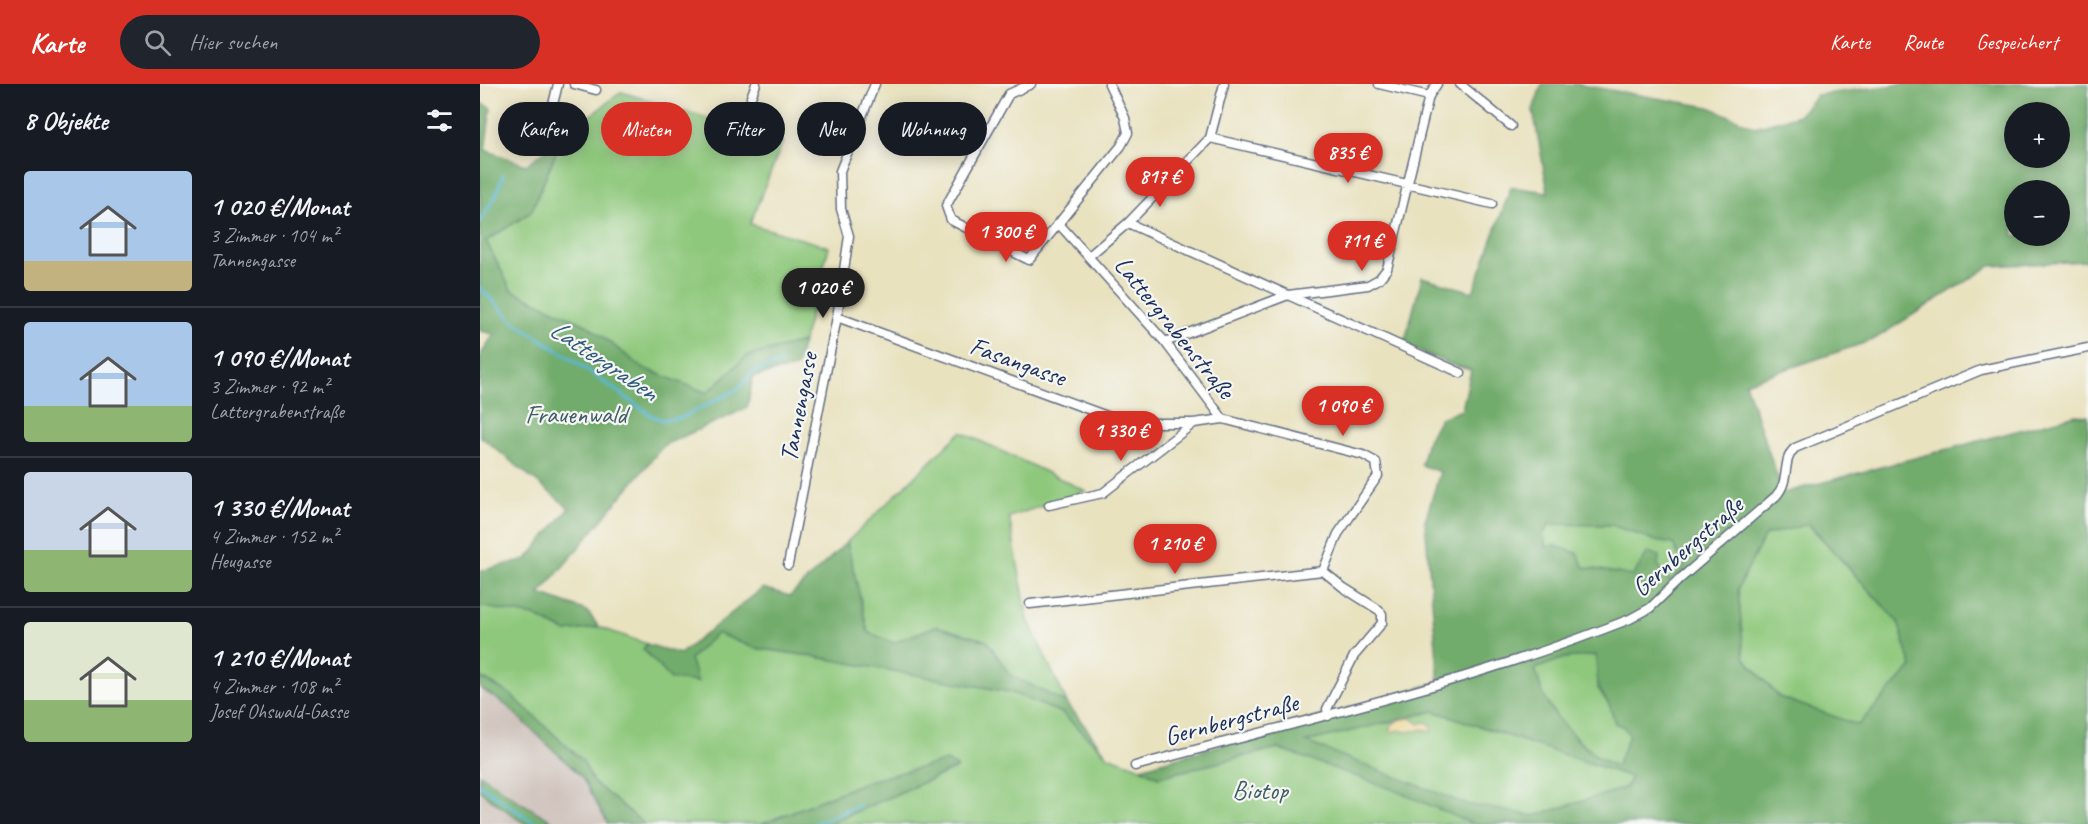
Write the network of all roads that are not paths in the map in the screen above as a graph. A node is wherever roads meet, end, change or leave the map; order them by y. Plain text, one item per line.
1 (558, 84) edge
2 (574, 84) edge
3 (756, 84) edge
4 (875, 84) edge
5 (1031, 84) edge
6 (1109, 84) edge
7 (1224, 84) edge
8 (1379, 84) edge
9 (1437, 84) edge
10 (1460, 84) edge
11 (596, 90) dead end
12 (1429, 96) junction
13 (751, 98) dead end
14 (554, 102) edge
15 (1511, 126) dead end
16 (1210, 138) junction
17 (1408, 185) junction
18 (1492, 204) dead end
19 (1128, 223) junction
20 (1059, 224) junction
21 (1089, 255) junction
22 (1288, 295) junction
23 (837, 317) junction
24 (1165, 342) junction
25 (2088, 348) edge
26 (1461, 373) dead end
27 (1223, 419) junction
28 (1194, 423) junction
29 (1049, 505) dead end
30 (788, 565) dead end
31 (1323, 571) junction
32 (1030, 604) dead end
33 (1328, 716) junction
34 (1135, 766) dead end

1 - 14 street
2 - 11 street
3 - 13 street
4 - 23 street, Tannengasse
5 - 20 street
6 - 20 street
7 - 16 street, Lattergrabenstraße
8 - 12 street
9 - 12 street
10 - 15 street
12 - 17 street
16 - 17 street
16 - 19 street, Lattergrabenstraße
17 - 18 street
17 - 22 street
19 - 21 street, Lattergrabenstraße
19 - 22 street
20 - 21 street, Lattergrabenstraße
21 - 24 street, Lattergrabenstraße
22 - 24 street
22 - 26 street
23 - 28 street, Fasangasse
23 - 30 street, Tannengasse
24 - 27 street, Lattergrabenstraße
25 - 33 street, Gernbergstraße
27 - 28 street, Fasangasse
27 - 31 street, Lattergrabenstraße
28 - 29 street
31 - 32 street
31 - 33 street
33 - 34 street, Gernbergstraße

